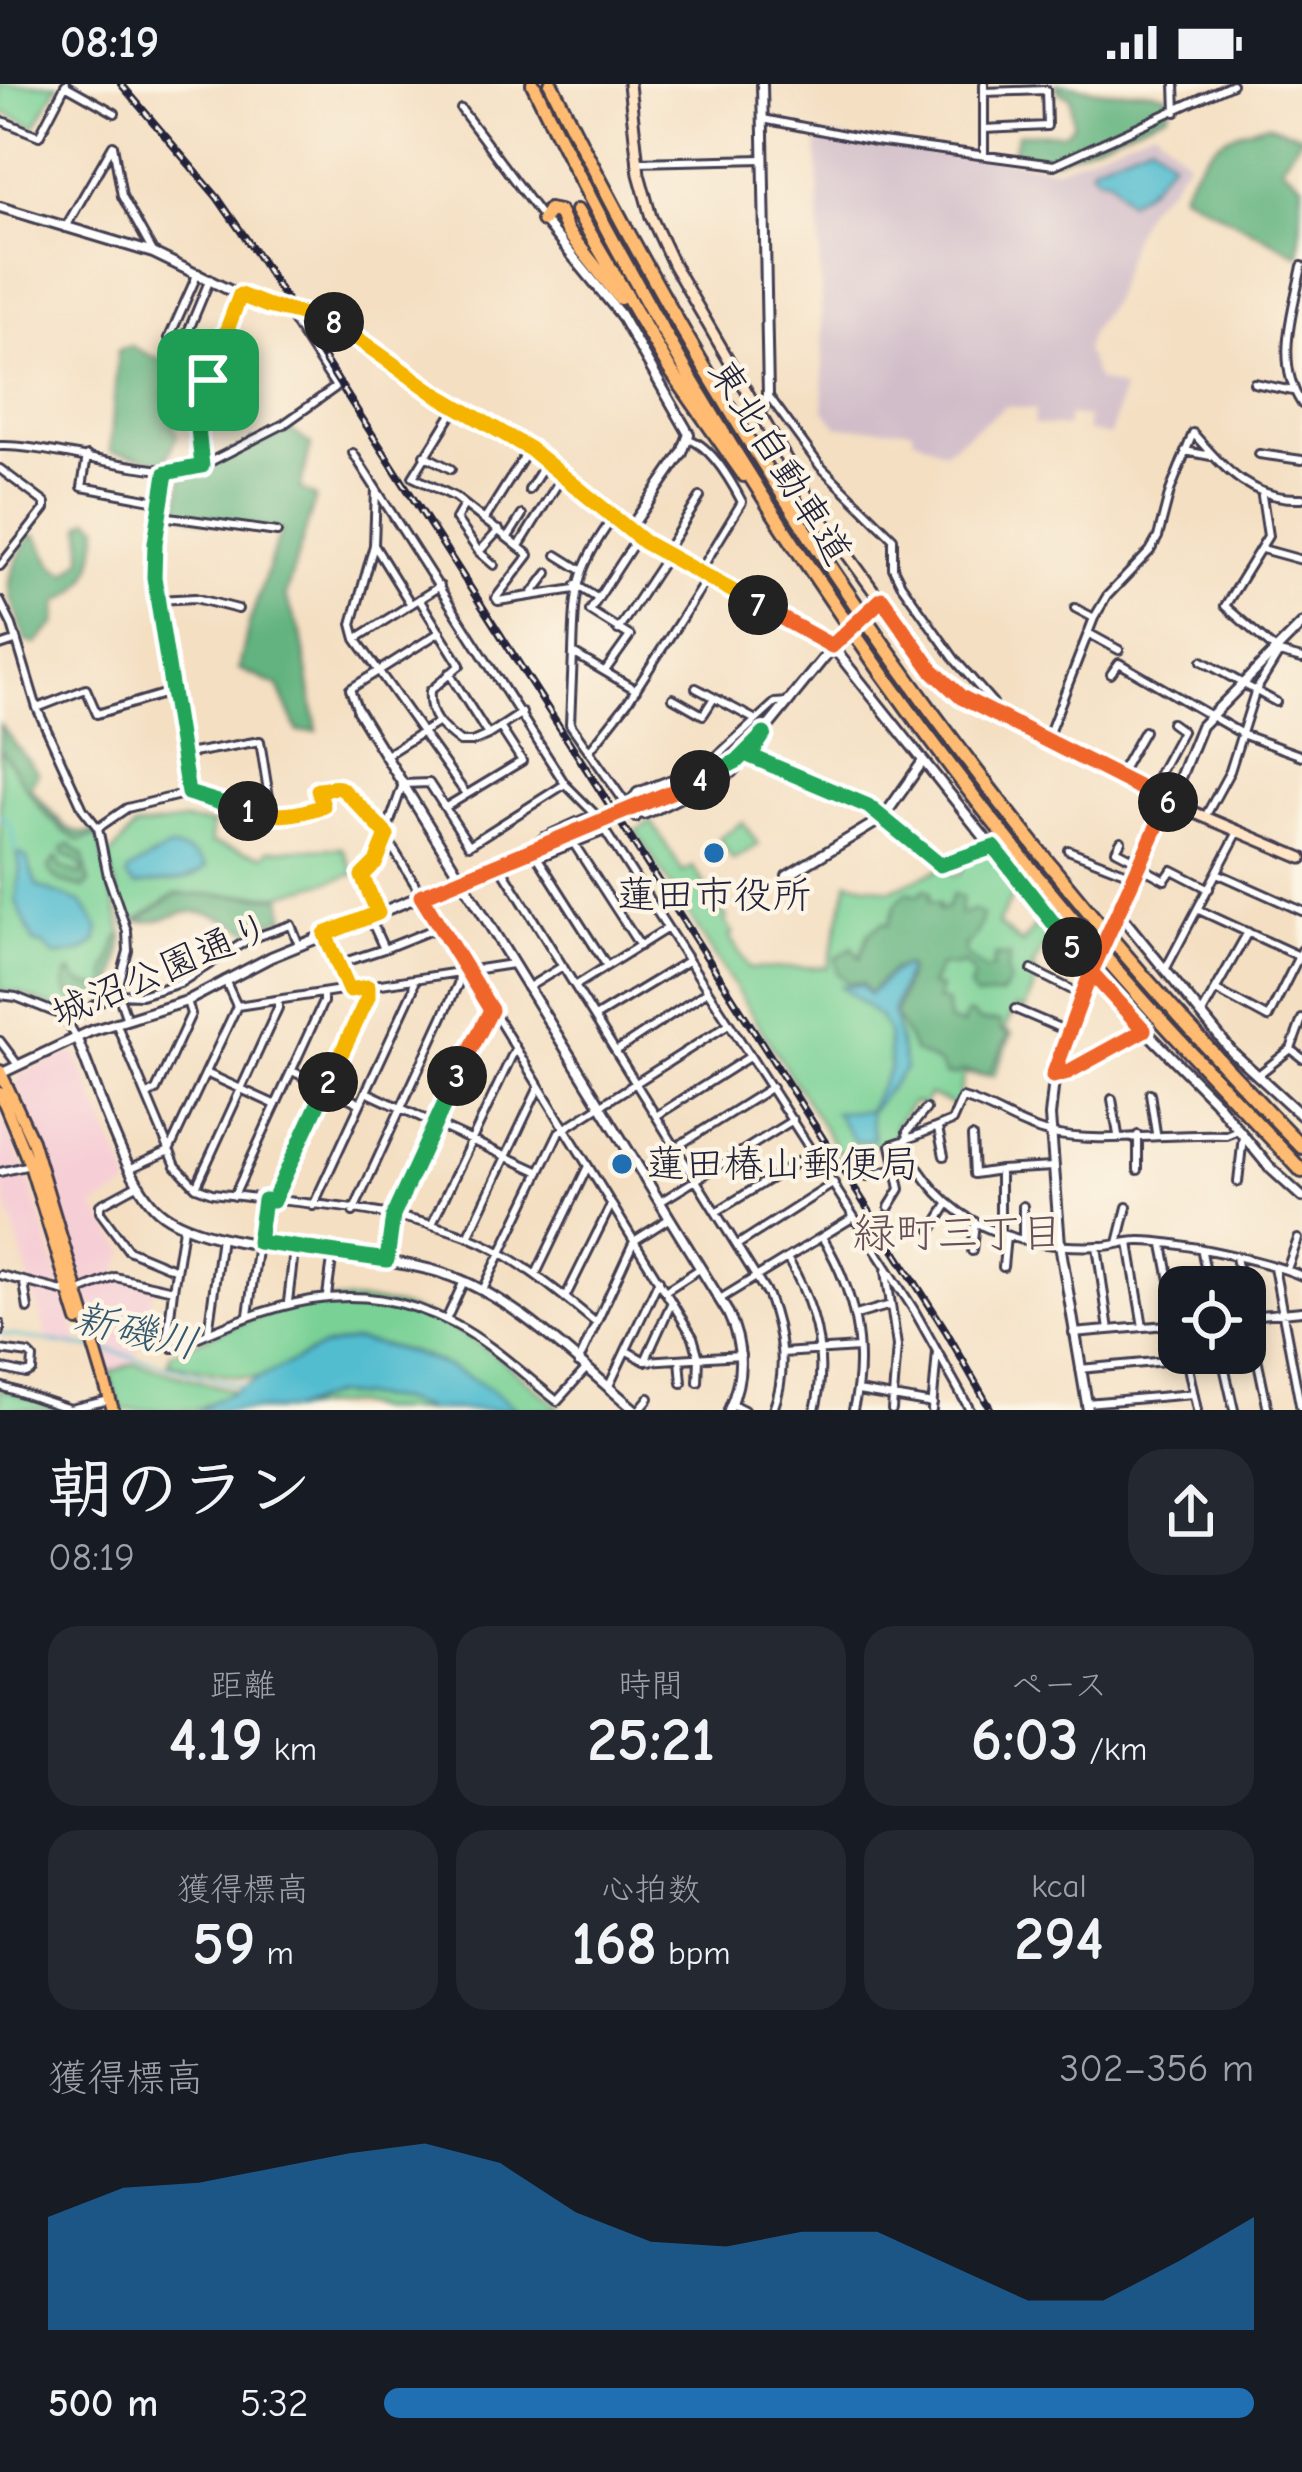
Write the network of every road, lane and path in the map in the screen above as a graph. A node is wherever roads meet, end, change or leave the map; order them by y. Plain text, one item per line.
1 (533, 84) edge
2 (551, 84) edge
3 (629, 84) edge
4 (762, 84) edge
5 (1175, 84) edge
6 (1232, 84) edge
7 (66, 85) edge
8 (984, 88) edge
9 (461, 109) dead end
10 (1176, 112) junction
11 (116, 113) dead end
12 (764, 119) junction
13 (0, 120) edge
14 (984, 129) junction
15 (984, 155) junction
16 (764, 159) junction
17 (636, 162) junction
18 (0, 207) edge
19 (577, 211) dead end
20 (543, 220) junction
21 (65, 228) junction
22 (153, 253) junction
23 (1302, 266) edge
24 (198, 273) junction
25 (210, 279) junction
26 (240, 295) junction
27 (287, 310) junction
28 (640, 322) junction
29 (1254, 383) dead end
30 (1293, 391) junction
31 (768, 395) junction
32 (1302, 404) edge
33 (457, 406) junction
34 (760, 412) junction
35 (689, 440) junction
36 (0, 446) edge
37 (530, 449) junction
38 (1185, 452) junction
39 (353, 453) dead end
40 (1259, 454) dead end
41 (424, 455) junction
42 (87, 456) junction
43 (1213, 456) junction
44 (1302, 460) edge
45 (547, 461) junction
46 (202, 466) junction
47 (0, 469) edge
48 (451, 469) dead end
49 (166, 473) junction
50 (563, 476) junction
51 (376, 484) junction
52 (529, 490) dead end
53 (1262, 495) junction
54 (700, 497) dead end
55 (1302, 498) edge
56 (163, 502) junction
57 (465, 504) junction
58 (522, 515) dead end
59 (162, 516) junction
60 (613, 518) junction
61 (485, 519) junction
62 (782, 523) junction
63 (499, 530) junction
64 (628, 530) junction
65 (278, 532) dead end
66 (508, 537) junction
67 (638, 537) junction
68 (374, 545) junction
69 (519, 546) junction
70 (1262, 549) junction
71 (479, 552) junction
72 (557, 555) dead end
73 (666, 555) junction
74 (1302, 560) edge
75 (494, 565) dead end
76 (0, 566) edge
77 (580, 571) junction
78 (548, 574) dead end
79 (704, 575) junction
80 (440, 586) junction
81 (575, 587) junction
82 (531, 596) junction
83 (597, 598) junction
84 (157, 600) junction
85 (0, 601) edge
86 (415, 602) junction
87 (879, 602) junction
88 (1075, 608) dead end
89 (238, 609) dead end
90 (1094, 618) junction
91 (1302, 624) edge
92 (618, 630) junction
93 (440, 632) junction
94 (1088, 633) junction
95 (356, 639) junction
96 (15, 640) junction
97 (836, 642) junction
98 (0, 646) edge
99 (1119, 650) dead end
100 (1278, 651) junction
101 (573, 652) junction
102 (1302, 659) edge
103 (1202, 661) dead end
104 (376, 671) junction
105 (605, 671) junction
106 (448, 673) junction
107 (1111, 674) dead end
108 (1240, 683) junction
109 (696, 688) dead end
110 (636, 690) junction
111 (170, 692) junction
112 (1255, 692) junction
113 (673, 698) dead end
114 (714, 698) junction
115 (789, 702) junction
116 (1276, 702) dead end
117 (38, 708) junction
118 (358, 711) joint
119 (522, 712) junction
120 (992, 714) junction
121 (1210, 714) junction
122 (754, 719) junction
123 (437, 723) junction
124 (1171, 723) dead end
125 (500, 727) junction
126 (1144, 731) dead end
127 (420, 734) junction
128 (488, 735) junction
129 (1244, 735) junction
130 (1046, 741) junction
131 (589, 751) junction
132 (751, 752) junction
133 (181, 754) junction
134 (386, 755) junction
135 (1302, 756) edge
136 (923, 761) junction
137 (701, 771) junction
138 (1118, 778) junction
139 (403, 784) junction
140 (566, 784) junction
141 (1149, 792) junction
142 (188, 793) junction
143 (466, 794) junction
144 (1169, 802) junction
145 (446, 807) junction
146 (272, 816) junction
147 (636, 818) dead end
148 (883, 818) junction
149 (1204, 818) junction
150 (98, 828) junction
151 (1238, 832) junction
152 (386, 836) junction
153 (1120, 841) dead end
154 (574, 844) junction
155 (994, 847) junction
156 (1068, 850) dead end
157 (524, 854) junction
158 (536, 855) junction
159 (1302, 858) edge
160 (499, 864) junction
161 (1138, 868) junction
162 (1217, 873) junction
163 (787, 876) dead end
164 (460, 879) junction
165 (1209, 889) junction
166 (421, 896) junction
167 (1199, 910) junction
168 (1302, 910) edge
169 (374, 914) junction
170 (1115, 917) junction
171 (440, 927) junction
172 (666, 929) junction
173 (1248, 932) junction
174 (325, 934) junction
175 (299, 945) junction
176 (640, 946) junction
177 (384, 949) junction
178 (1301, 955) edge
179 (686, 962) junction
180 (338, 964) junction
181 (512, 964) junction
182 (563, 966) junction
183 (607, 966) junction
184 (1094, 968) junction
185 (1032, 970) dead end
186 (1165, 970) junction
187 (463, 974) junction
188 (226, 980) junction
189 (414, 981) junction
190 (575, 986) junction
191 (368, 987) junction
192 (527, 988) junction
193 (349, 990) junction
194 (1216, 990) junction
195 (706, 992) junction
196 (118, 993) junction
197 (323, 994) junction
198 (0, 995) edge
199 (1082, 995) junction
200 (187, 1000) junction
201 (278, 1000) junction
202 (236, 1006) junction
203 (1015, 1009) dead end
204 (491, 1010) junction
205 (1202, 1015) junction
206 (595, 1017) junction
207 (1302, 1019) edge
208 (128, 1020) junction
209 (69, 1022) junction
210 (116, 1023) junction
211 (727, 1025) junction
212 (1067, 1030) junction
213 (1144, 1030) junction
214 (76, 1037) junction
215 (0, 1041) edge
216 (1291, 1048) junction
217 (515, 1049) junction
218 (616, 1051) junction
219 (749, 1057) junction
220 (1302, 1058) edge
221 (18, 1064) junction
222 (292, 1071) junction
223 (0, 1073) edge
224 (207, 1073) junction
225 (1053, 1076) junction
226 (1256, 1077) junction
227 (635, 1082) junction
228 (326, 1087) junction
229 (241, 1088) junction
230 (539, 1088) junction
231 (772, 1088) junction
232 (366, 1091) junction
233 (1150, 1093) dead end
234 (0, 1094) edge
235 (147, 1096) junction
236 (1112, 1099) dead end
237 (360, 1103) junction
238 (276, 1105) junction
239 (600, 1105) junction
240 (401, 1108) junction
241 (926, 1109) dead end
242 (656, 1116) junction
243 (1302, 1117) edge
244 (793, 1120) junction
245 (435, 1124) junction
246 (564, 1127) junction
247 (938, 1129) junction
248 (1050, 1133) junction
249 (1156, 1133) junction
250 (1241, 1133) junction
251 (1118, 1135) junction
252 (1138, 1135) junction
253 (972, 1137) dead end
254 (470, 1140) junction
255 (905, 1140) junction
256 (1302, 1147) edge
257 (676, 1148) junction
258 (169, 1151) junction
259 (814, 1152) junction
260 (505, 1156) junction
261 (944, 1156) dead end
262 (30, 1165) junction
263 (588, 1166) junction
264 (1053, 1167) junction
265 (130, 1168) junction
266 (895, 1169) junction
267 (1000, 1170) junction
268 (1138, 1170) dead end
269 (1302, 1171) edge
270 (0, 1172) edge
271 (540, 1172) junction
272 (867, 1176) dead end
273 (696, 1180) junction
274 (1238, 1182) dead end
275 (137, 1184) junction
276 (834, 1184) junction
277 (196, 1187) junction
278 (234, 1196) junction
279 (1302, 1197) edge
280 (269, 1201) junction
281 (660, 1202) junction
282 (611, 1205) junction
283 (313, 1206) junction
284 (1023, 1206) dead end
285 (889, 1207) dead end
286 (947, 1207) junction
287 (1127, 1207) dead end
288 (353, 1212) junction
289 (716, 1212) junction
290 (393, 1216) junction
291 (854, 1217) junction
292 (670, 1218) junction
293 (974, 1222) junction
294 (431, 1226) junction
295 (184, 1228) junction
296 (932, 1230) dead end
297 (1003, 1235) junction
298 (221, 1237) junction
299 (468, 1237) junction
300 (822, 1237) junction
301 (1298, 1238) dead end
302 (1023, 1240) junction
303 (634, 1241) junction
304 (258, 1242) junction
305 (1118, 1243) junction
306 (1129, 1243) junction
307 (1060, 1244) junction
308 (736, 1245) junction
309 (1163, 1245) junction
310 (1097, 1246) junction
311 (295, 1247) junction
312 (972, 1251) dead end
313 (333, 1252) junction
314 (1202, 1252) junction
315 (501, 1253) junction
316 (1236, 1257) junction
317 (787, 1258) junction
318 (387, 1260) junction
319 (1167, 1266) edge
320 (1204, 1266) edge
321 (1238, 1266) edge
322 (1003, 1267) dead end
323 (1274, 1267) junction
324 (701, 1268) junction
325 (885, 1268) junction
326 (1287, 1269) junction
327 (176, 1270) junction
328 (0, 1274) edge
329 (536, 1274) junction
330 (1302, 1276) edge
331 (756, 1277) junction
332 (659, 1280) junction
333 (464, 1281) junction
334 (24, 1283) junction
335 (173, 1290) junction
336 (482, 1291) junction
337 (665, 1291) junction
338 (74, 1292) junction
339 (327, 1297) junction
340 (565, 1298) junction
341 (720, 1299) junction
342 (672, 1302) junction
343 (288, 1303) junction
344 (891, 1305) junction
345 (28, 1309) dead end
346 (1282, 1312) junction
347 (1302, 1312) edge
348 (1266, 1314) edge
349 (856, 1315) junction
350 (248, 1316) junction
351 (446, 1320) junction
352 (596, 1323) junction
353 (1158, 1326) edge
354 (1143, 1327) junction
355 (1109, 1330) junction
356 (208, 1333) junction
357 (1073, 1333) junction
358 (858, 1348) junction
359 (938, 1349) junction
360 (0, 1350) edge
361 (626, 1351) junction
362 (819, 1351) junction
363 (782, 1353) junction
364 (741, 1355) junction
365 (699, 1358) junction
366 (680, 1359) junction
367 (1158, 1359) edge
368 (645, 1361) junction
369 (582, 1366) junction
370 (0, 1368) edge
371 (1080, 1369) junction
372 (1189, 1374) edge
373 (1226, 1374) edge
374 (1260, 1374) edge
375 (698, 1382) dead end
376 (682, 1383) dead end
377 (0, 1386) edge
378 (608, 1388) junction
379 (858, 1390) junction
380 (1193, 1394) junction
381 (895, 1397) junction
382 (650, 1398) dead end
383 (108, 1406) edge
384 (730, 1407) edge
385 (932, 1407) edge
386 (1087, 1407) edge
387 (637, 1410) edge
388 (744, 1410) edge
389 (773, 1410) edge
390 (814, 1410) edge
391 (853, 1410) edge
392 (892, 1410) edge
393 (970, 1410) edge
394 (1197, 1410) edge
395 (1234, 1410) edge
396 (1268, 1410) edge
397 (1301, 1410) edge

1 - 62 highway, 東北自動車道
2 - 256 highway, 東北自動車道
3 - 17 main road
4 - 12 street
5 - 10 street
6 - 10 street
7 - 11 street
7 - 13 street
8 - 14 street
8 - 14 street
9 - 20 street
10 - 15 street
12 - 15 street
12 - 16 street
14 - 15 street
16 - 17 street
16 - 31 street
17 - 34 main road
18 - 21 street
19 - 28 highway
20 - 28 highway
20 - 35 street
21 - 22 street
21 - 22 street
22 - 24 street
23 - 30 street
24 - 25 street
24 - 25 street
25 - 26 street
26 - 27 street
26 - 46 street
27 - 33 street
27 - 46 street
28 - 62 highway
29 - 30 street
30 - 32 street
31 - 34 street
31 - 120 street
33 - 37 street
33 - 41 street
34 - 87 main road
35 - 64 street
35 - 79 street
36 - 42 street
37 - 45 street
37 - 61 street
38 - 43 street
38 - 43 street
38 - 90 street
39 - 51 street
40 - 44 street
41 - 48 street
41 - 57 street
42 - 49 street
42 - 56 street
43 - 53 street
45 - 50 street
45 - 52 street
46 - 49 street
47 - 76 street
49 - 56 street
50 - 60 street
50 - 69 street
51 - 68 street
51 - 80 street
53 - 55 street
53 - 70 street
54 - 73 street
56 - 59 street
57 - 61 street
57 - 71 street
58 - 66 street
59 - 65 street
59 - 84 street
60 - 64 street
60 - 77 street
61 - 63 street
62 - 269 highway, 東北自動車道
63 - 66 street
63 - 71 street
64 - 67 street
66 - 69 street
67 - 73 street
67 - 83 street
68 - 86 street
68 - 95 street
69 - 82 street
70 - 74 street
70 - 100 street
71 - 75 street
72 - 77 street
73 - 79 street
73 - 92 street
77 - 81 street
78 - 82 street
79 - 97 street
79 - 110 street
80 - 86 street
80 - 119 street
81 - 82 street
81 - 83 street
81 - 101 street
83 - 92 street
84 - 89 street
84 - 111 street
85 - 96 street
86 - 93 street
86 - 95 street
87 - 97 street, bridge
87 - 120 main road
88 - 90 street
90 - 94 street
91 - 100 street
92 - 105 street
93 - 104 street
93 - 106 street
94 - 99 street
94 - 130 street
95 - 104 street
96 - 98 street
96 - 117 street
97 - 115 street
97 - 136 street
100 - 102 street
100 - 108 street
100 - 112 street
101 - 105 street
101 - 131 street
103 - 108 street
104 - 118 street
104 - 127 street
105 - 110 street
106 - 123 street
106 - 128 street
107 - 121 street
108 - 112 street
108 - 121 street
109 - 114 street
110 - 131 street
111 - 117 street
111 - 133 street
112 - 116 street
112 - 129 street
113 - 114 street
114 - 122 street
115 - 122 street
115 - 132 street
117 - 150 street
118 - 134 street
119 - 125 street
119 - 140 street
120 - 130 main road
121 - 129 street
121 - 144 street
122 - 137 street
123 - 127 street
123 - 128 street
124 - 141 street
125 - 128 street
125 - 143 street
126 - 138 street
127 - 134 street
127 - 143 street
129 - 135 street
129 - 149 street
130 - 138 main road
131 - 147 street
132 - 137 street
132 - 137 street
132 - 148 street
132 - 157 street, 城沼公園通り, bridge
133 - 142 street
133 - 146 street
134 - 139 street
136 - 148 street
136 - 155 street
138 - 141 main road
139 - 145 street
139 - 152 street
139 - 164 street
140 - 145 street
140 - 157 street
141 - 144 main road
142 - 146 street
142 - 150 street
143 - 145 street
144 - 149 main road
144 - 161 street
146 - 152 street
148 - 155 street
148 - 163 street
149 - 151 main road
150 - 196 street
151 - 159 main road
151 - 162 street
152 - 166 street
152 - 169 street
153 - 161 street
154 - 158 street
154 - 172 street
154 - 176 street
155 - 184 street
156 - 161 street
157 - 158 street
157 - 160 street, 城沼公園通り
158 - 183 street
160 - 164 street, 城沼公園通り
160 - 182 street
161 - 165 street
161 - 170 street
162 - 165 street
162 - 168 street
164 - 166 street, 城沼公園通り
164 - 181 street
165 - 167 street
166 - 169 street, 城沼公園通り
166 - 171 street
167 - 173 street
167 - 186 street
169 - 174 street, 城沼公園通り
169 - 177 street
170 - 184 street, bridge
170 - 186 street
171 - 177 street
171 - 187 street
172 - 176 street
172 - 179 street
173 - 178 street
173 - 194 street
174 - 175 street, 城沼公園通り
174 - 180 street
175 - 188 street, 城沼公園通り
175 - 196 street
176 - 183 street
177 - 180 street
178 - 194 street
179 - 195 street
179 - 206 street
180 - 193 street
181 - 187 street
181 - 192 street
182 - 190 street
182 - 192 street
183 - 190 street
184 - 199 street
184 - 213 street
185 - 199 street
186 - 205 street
187 - 189 street
187 - 204 street
187 - 240 street
188 - 200 street, 城沼公園通り
188 - 202 street
189 - 191 street
189 - 232 street
190 - 206 street
191 - 193 street
191 - 228 street
192 - 239 street
193 - 197 street
194 - 205 street
195 - 211 street
195 - 218 street
196 - 208 street
196 - 209 street
197 - 201 street
197 - 222 street
198 - 209 street
199 - 212 street
200 - 208 street, 城沼公園通り
200 - 235 street
201 - 202 street
201 - 229 street
202 - 224 street
203 - 212 street
204 - 217 street
204 - 245 street
205 - 226 street
206 - 218 street
207 - 216 street
208 - 210 street, 城沼公園通り
209 - 214 street
210 - 214 street, 城沼公園通り
210 - 235 street
211 - 219 street
211 - 227 street
212 - 225 street
213 - 225 street
213 - 250 street
214 - 221 street, 城沼公園通り
214 - 265 street
215 - 221 street
216 - 220 street
216 - 226 street
217 - 230 street
217 - 254 street
218 - 227 street
219 - 231 street
219 - 242 street
221 - 223 street, 城沼公園通り
222 - 228 street
222 - 238 street
223 - 338 main road
224 - 229 street
224 - 258 street
225 - 248 street
226 - 243 street
227 - 239 street
227 - 242 street
228 - 237 street
228 - 280 street
229 - 238 street
229 - 277 street
230 - 246 street
230 - 260 street
231 - 244 street
231 - 257 street
232 - 237 street
232 - 240 street
233 - 249 street
234 - 262 main road
235 - 258 street
236 - 251 street
237 - 283 street
238 - 278 street
239 - 246 street
239 - 281 street
240 - 245 street
240 - 288 street
241 - 255 street
242 - 257 street
244 - 259 street
244 - 273 street
245 - 254 street
245 - 290 street
246 - 263 street
246 - 271 street
247 - 248 street
247 - 255 street
247 - 261 street
248 - 251 street
248 - 264 street
249 - 250 street
249 - 252 street
250 - 274 street
250 - 279 street
251 - 252 street
252 - 268 street
253 - 267 street
254 - 260 street
254 - 294 street
255 - 266 street
255 - 286 street
257 - 273 street
258 - 265 street
258 - 277 street
259 - 276 street
259 - 289 street
260 - 271 street
260 - 299 street
262 - 270 street
262 - 338 main road
263 - 282 street
263 - 329 street
264 - 267 street
264 - 307 street
265 - 275 street
266 - 272 street
266 - 285 street
267 - 297 street
271 - 315 street
273 - 281 street
273 - 289 street
275 - 295 street
275 - 327 street
276 - 291 street
276 - 308 street
277 - 278 street
278 - 280 street
280 - 283 street
280 - 304 street
281 - 292 street
282 - 303 street
282 - 340 street
283 - 288 street
284 - 302 street
286 - 293 street
286 - 296 street
287 - 305 street
288 - 290 street
289 - 308 street
290 - 294 street
290 - 318 street
291 - 300 street
291 - 325 street
292 - 303 street
292 - 324 street
293 - 297 street
293 - 312 street
294 - 299 street
295 - 298 street
295 - 327 street
297 - 302 street
297 - 322 street
298 - 304 street
298 - 356 street
299 - 315 street
300 - 317 street
300 - 349 street
301 - 326 street
302 - 307 street
303 - 332 street
303 - 352 street
304 - 311 street
304 - 350 street
305 - 306 street
305 - 310 street
306 - 309 street
306 - 354 street
307 - 310 street
307 - 357 street
308 - 331 street
309 - 314 street
309 - 319 street
310 - 355 street
311 - 313 street
311 - 343 street
313 - 318 street
313 - 339 street
314 - 316 street
314 - 320 street
315 - 329 street
315 - 336 street
316 - 321 street
316 - 323 street
317 - 331 street
317 - 362 street
318 - 333 street
323 - 326 street
323 - 346 street
324 - 337 street
324 - 341 street
325 - 344 street
325 - 359 street
326 - 330 street
327 - 335 street
328 - 334 street
329 - 340 street
331 - 341 street
331 - 363 street
332 - 337 street
332 - 361 street
333 - 336 street
333 - 351 street
334 - 338 street
334 - 345 street
335 - 338 street
335 - 356 street
336 - 369 street
337 - 342 street
338 - 383 main road
339 - 343 street
339 - 351 street
340 - 352 street
341 - 364 street
342 - 365 street
342 - 368 street
343 - 350 street
344 - 349 street
344 - 381 street
346 - 347 street
346 - 348 street
346 - 397 street
349 - 358 street
350 - 356 street
351 - 369 street
352 - 369 street
353 - 354 street
354 - 355 street
355 - 357 street
357 - 371 street
358 - 362 street
358 - 379 street
359 - 385 street
359 - 393 street
360 - 370 street
361 - 368 street
361 - 378 street
362 - 363 street
362 - 390 street
363 - 389 street
364 - 365 street
364 - 384 street
365 - 366 street
365 - 375 street
366 - 368 street
366 - 376 street
367 - 371 street
369 - 378 street
371 - 386 street
372 - 380 street
373 - 395 street
374 - 396 street
377 - 383 street
378 - 387 street
379 - 381 street
379 - 391 street
380 - 386 street
380 - 394 street
381 - 385 street
381 - 392 street
382 - 387 street
384 - 388 street

